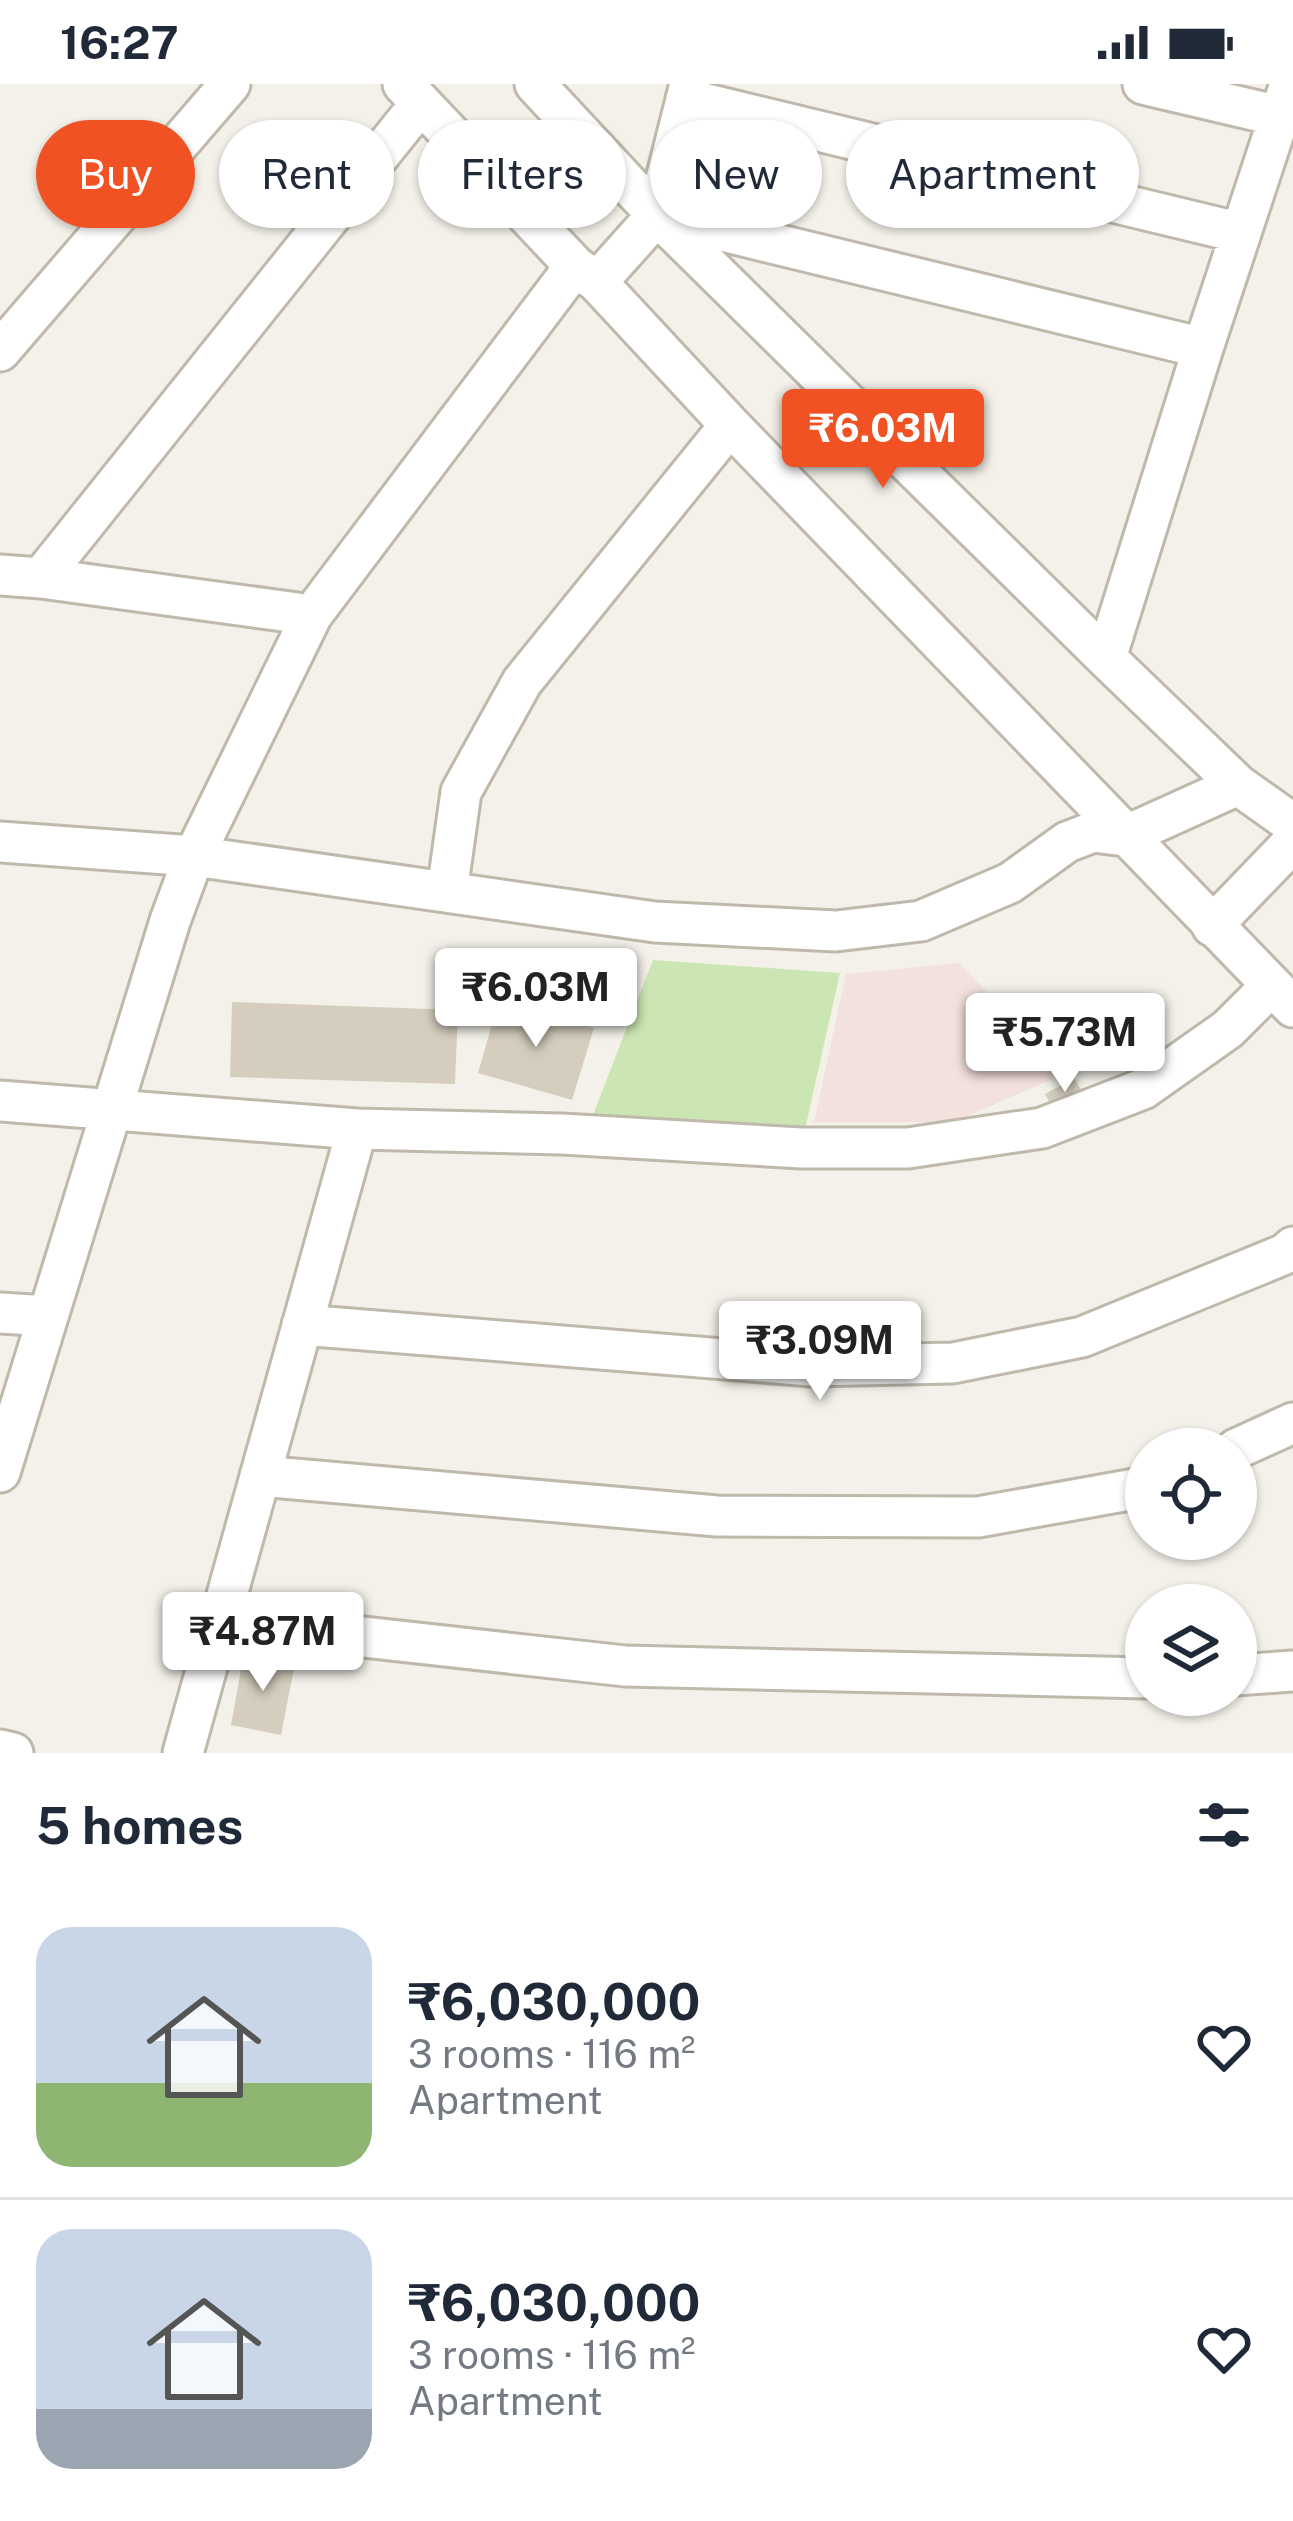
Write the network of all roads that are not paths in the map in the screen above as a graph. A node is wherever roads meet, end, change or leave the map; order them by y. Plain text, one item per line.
1 (230, 84) edge
2 (535, 84) edge
3 (1143, 84) edge
4 (688, 91) edge
5 (412, 93) edge
6 (1285, 100) edge
7 (650, 207) edge
8 (650, 220) edge
9 (671, 228) edge
10 (714, 228) edge
11 (1241, 233) junction
12 (586, 274) junction
13 (1203, 348) junction
14 (0, 351) edge
15 (730, 425) junction
16 (0, 575) edge
17 (41, 578) junction
18 (312, 615) junction
19 (1106, 658) junction
20 (1238, 785) junction
21 (1293, 824) edge
22 (1125, 836) junction
23 (0, 842) edge
24 (1293, 842) edge
25 (194, 856) junction
26 (447, 892) junction
27 (1212, 926) junction
28 (1282, 996) edge
29 (0, 1101) edge
30 (112, 1108) junction
31 (357, 1129) junction
32 (1293, 1247) edge
33 (0, 1313) edge
34 (48, 1316) junction
35 (302, 1325) junction
36 (1293, 1423) edge
37 (1257, 1439) edge
38 (1, 1462) edge
39 (260, 1476) junction
40 (1125, 1491) edge
41 (220, 1621) junction
42 (1293, 1671) edge
43 (1257, 1674) edge
44 (1125, 1678) edge
45 (0, 1750) edge
46 (13, 1753) edge
47 (183, 1753) edge

1 - 14 street
2 - 7 street
3 - 6 street
4 - 11 street
5 - 12 street
5 - 17 street
6 - 11 street
8 - 12 street
9 - 19 street
10 - 13 street
11 - 13 street
12 - 15 street
12 - 18 street
13 - 19 street
15 - 22 street
15 - 26 street
16 - 17 street
17 - 18 street
18 - 25 street
19 - 20 street
20 - 21 street
20 - 22 street
22 - 26 street
22 - 27 street
23 - 25 street
24 - 27 street
25 - 26 street
25 - 30 street
27 - 28 street
28 - 31 street
29 - 30 street
30 - 31 street
30 - 34 street
31 - 35 street
32 - 35 street
33 - 34 street
34 - 38 street
35 - 39 street
36 - 37 street
39 - 40 street
39 - 41 street
41 - 44 street
41 - 47 street
42 - 43 street
45 - 46 street

